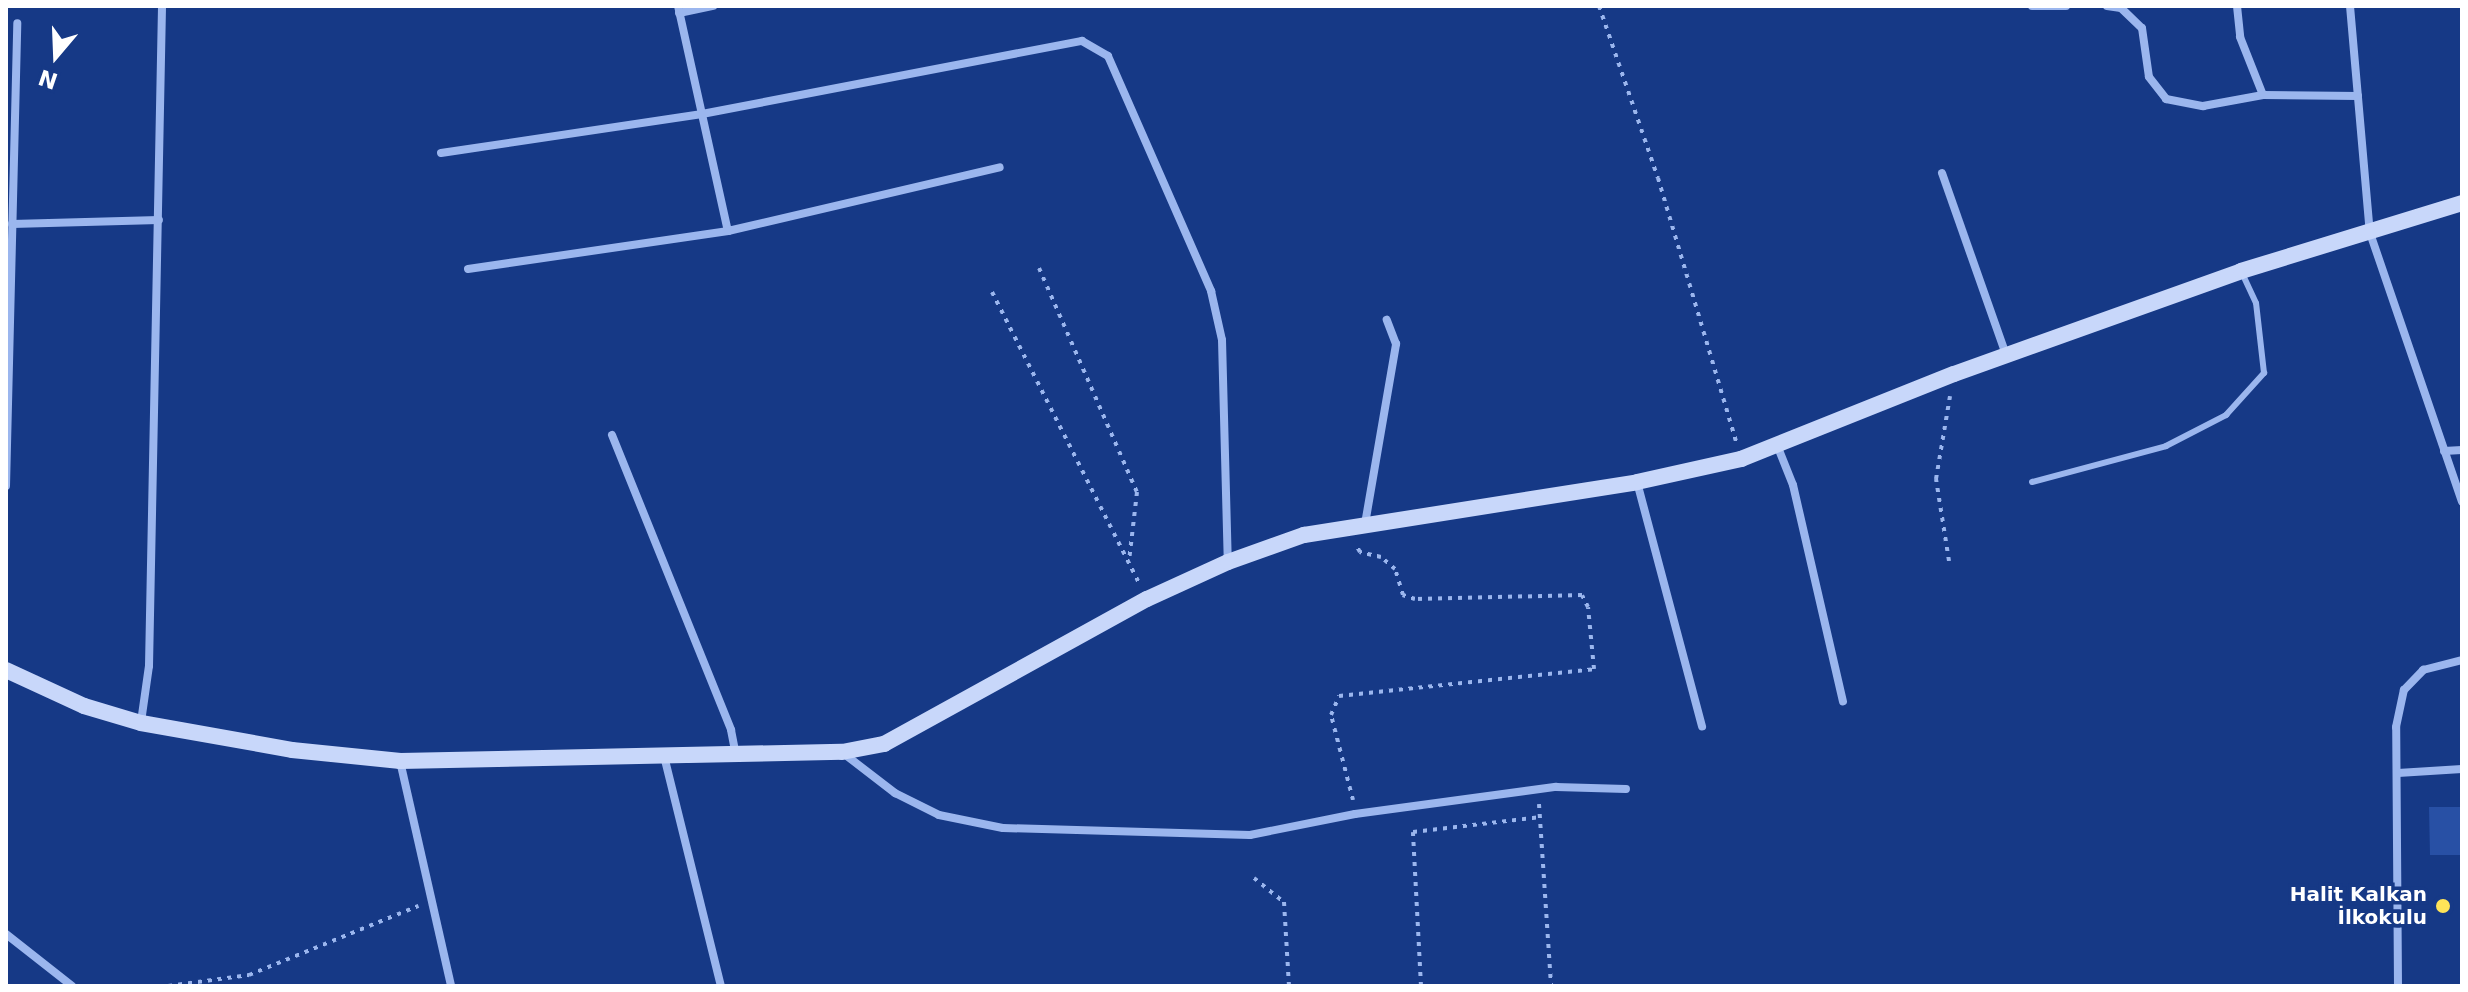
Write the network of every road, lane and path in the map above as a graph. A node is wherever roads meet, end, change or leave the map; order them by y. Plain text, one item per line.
1 (162, 6) edge
2 (713, 6) edge
3 (1599, 6) edge
4 (2032, 6) edge
5 (2066, 6) edge
6 (2107, 6) edge
7 (2237, 6) edge
8 (2350, 6) edge
9 (678, 10) edge
10 (17, 23) dead end
11 (2263, 95) junction
12 (2358, 96) junction
13 (702, 114) junction
14 (441, 153) dead end
15 (1000, 167) dead end
16 (1942, 173) dead end
17 (2462, 203) edge
18 (159, 220) junction
19 (12, 224) junction
20 (728, 231) junction
21 (2370, 233) junction
22 (1039, 268) dead end
23 (468, 269) dead end
24 (2241, 271) junction
25 (992, 292) dead end
26 (1387, 320) dead end
27 (2006, 355) junction
28 (1954, 374) junction
29 (612, 435) dead end
30 (1777, 445) junction
31 (2462, 450) edge
32 (2444, 451) junction
33 (1741, 459) junction
34 (1637, 482) junction
35 (2032, 482) dead end
36 (6, 486) edge
37 (2462, 502) edge
38 (1356, 526) junction
39 (1949, 561) dead end
40 (1228, 562) junction
41 (1129, 563) junction
42 (1147, 599) junction
43 (2462, 660) edge
44 (6, 670) edge
45 (1843, 701) dead end
46 (141, 723) junction
47 (1702, 727) dead end
48 (842, 752) junction
49 (736, 757) junction
50 (665, 760) junction
51 (400, 761) junction
52 (2462, 769) edge
53 (2398, 773) junction
54 (1626, 789) dead end
55 (1538, 790) junction
56 (1355, 814) junction
57 (1541, 817) junction
58 (1254, 878) dead end
59 (431, 900) junction
60 (6, 934) edge
61 (72, 986) edge
62 (168, 986) edge
63 (451, 986) edge
64 (721, 986) edge
65 (1289, 986) edge
66 (1421, 986) edge
67 (1551, 986) edge
68 (2398, 986) edge

1 - 18 street
2 - 9 street
3 - 33 path
4 - 5 street
6 - 11 street
7 - 11 street
8 - 12 street
9 - 13 street
10 - 19 street
11 - 12 street
12 - 21 street
13 - 14 street
13 - 20 street
13 - 40 street
15 - 20 street
16 - 27 street
17 - 21 street
18 - 19 street
18 - 46 street
19 - 36 street
20 - 23 street
21 - 24 street
21 - 32 street
22 - 41 path
24 - 27 street
24 - 35 lane
25 - 41 path
26 - 38 street
27 - 28 street
28 - 30 street
28 - 39 path
29 - 49 street
30 - 33 street
30 - 45 street
31 - 32 street
32 - 37 street
33 - 34 street
34 - 38 street
34 - 47 street
38 - 40 street
38 - 56 path
40 - 42 street
41 - 42 path
42 - 48 street
43 - 53 street
44 - 46 street
46 - 51 street
48 - 49 street
48 - 56 street
49 - 50 street
50 - 51 street
50 - 64 street
51 - 59 street
52 - 53 street
53 - 68 street
54 - 55 street
55 - 56 street
55 - 57 path
57 - 66 path
57 - 67 path
58 - 65 path
59 - 62 path
59 - 63 street
60 - 61 street

